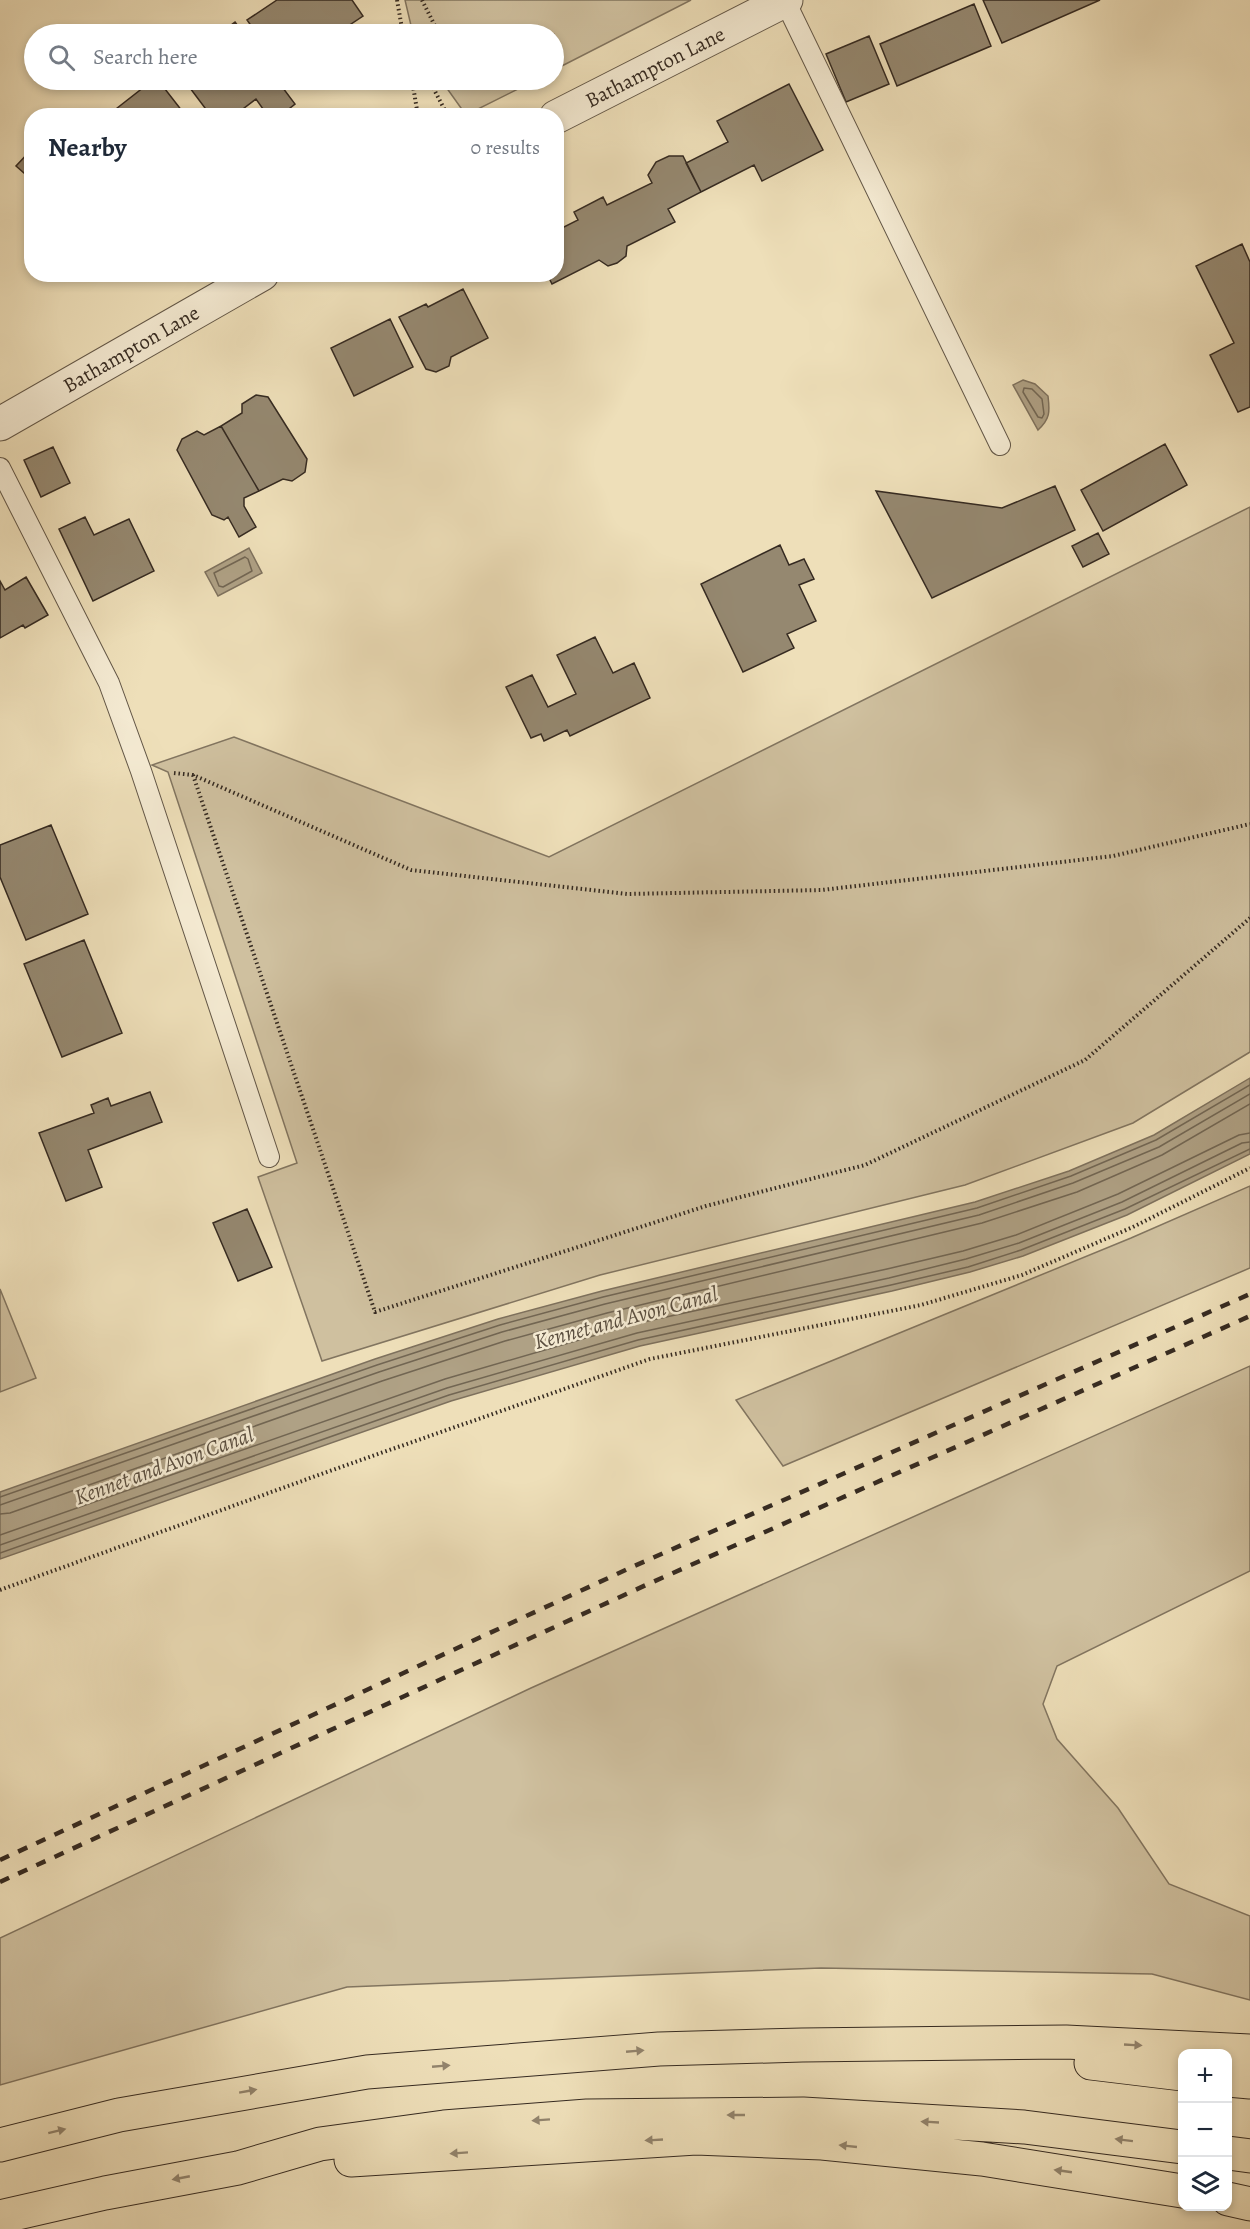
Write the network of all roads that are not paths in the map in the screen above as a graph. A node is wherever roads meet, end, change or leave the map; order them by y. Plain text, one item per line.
1 (785, 0) edge
2 (564, 113) edge
3 (248, 282) edge
4 (0, 424) edge
5 (999, 445) dead end
6 (0, 468) edge
7 (270, 1157) dead end
8 (802, 2044) junction
9 (1250, 2051) edge
10 (1178, 2074) edge
11 (1232, 2080) edge
12 (1250, 2082) edge
13 (0, 2145) edge
14 (1178, 2146) edge
15 (1232, 2154) edge
16 (1250, 2156) edge
17 (238, 2168) junction
18 (1178, 2190) edge
19 (1232, 2200) edge
20 (1250, 2204) edge
21 (0, 2217) edge

1 - 2 street, Bathampton Lane
1 - 5 lane
3 - 4 street, Bathampton Lane
6 - 7 lane
8 -> 9 highway
8 - 10 highway
13 -> 8 highway
11 - 12 highway
14 -> 17 highway
15 - 16 highway
18 -> 17 highway
17 -> 21 highway
19 - 20 highway

